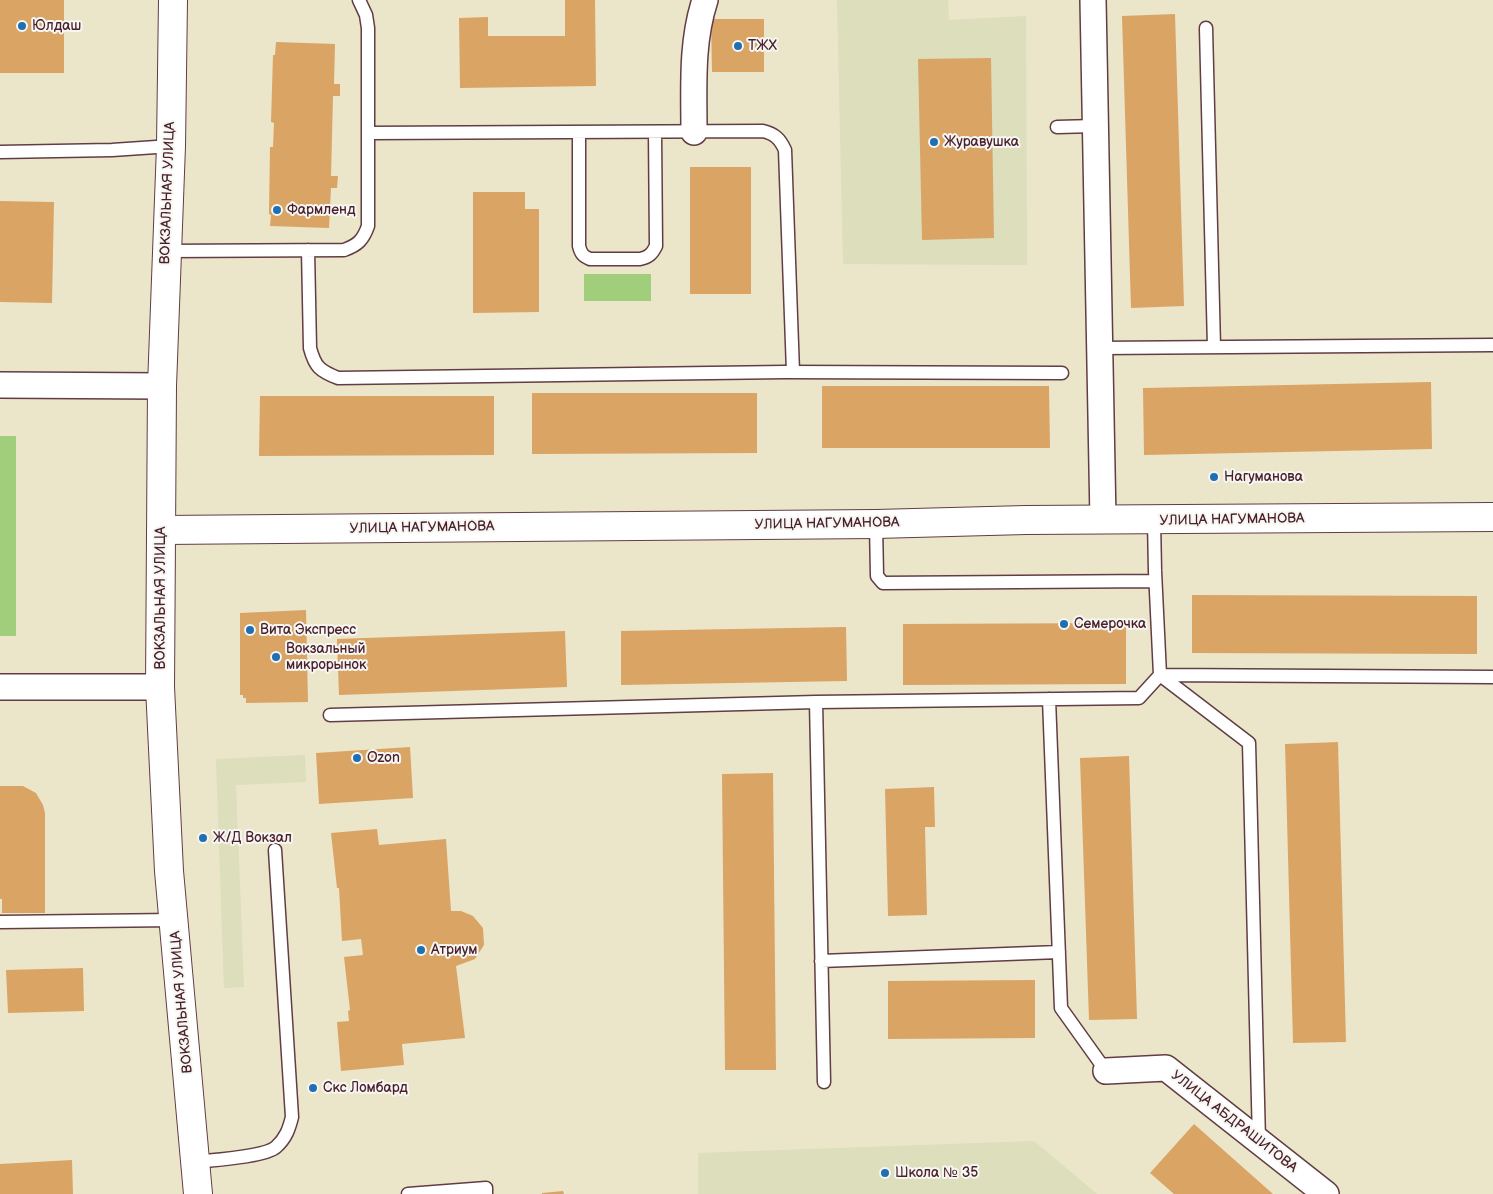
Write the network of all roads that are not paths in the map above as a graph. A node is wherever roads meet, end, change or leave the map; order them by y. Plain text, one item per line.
1 (173, 0) edge
2 (359, 0) edge
3 (705, 0) edge
4 (1093, 0) edge
5 (1206, 28) dead end
6 (1095, 126) junction
7 (1058, 127) dead end
8 (579, 132) junction
9 (655, 132) junction
10 (694, 132) junction
11 (368, 133) junction
12 (171, 146) junction
13 (0, 152) edge
14 (308, 250) junction
15 (166, 251) junction
16 (1493, 345) edge
17 (1214, 347) junction
18 (1099, 348) junction
19 (794, 372) junction
20 (1062, 372) dead end
21 (0, 385) edge
22 (162, 386) junction
23 (1493, 517) edge
24 (1102, 520) junction
25 (1154, 521) junction
26 (876, 524) junction
27 (162, 530) junction
28 (1155, 581) junction
29 (1160, 675) junction
30 (1493, 677) edge
31 (0, 687) edge
32 (160, 687) junction
33 (1049, 700) junction
34 (816, 702) junction
35 (330, 715) dead end
36 (275, 850) dead end
37 (174, 920) junction
38 (0, 922) edge
39 (1059, 952) junction
40 (821, 961) junction
41 (1106, 1071) joint
42 (824, 1082) dead end
43 (1259, 1141) junction
44 (195, 1162) junction
45 (198, 1194) edge
46 (408, 1194) edge
47 (486, 1194) edge
48 (1326, 1194) edge

1 - 12 street, ВОКЗАЛЬНАЯ УЛИЦА
2 - 11 lane
3 - 10 street
4 - 6 street
5 - 17 lane
6 - 7 lane
6 - 18 street
8 - 9 lane
8 - 9 lane
8 - 11 lane
9 - 10 lane
10 - 19 lane
11 - 14 lane
12 - 13 lane
12 - 15 street, ВОКЗАЛЬНАЯ УЛИЦА
14 - 15 lane
14 - 19 lane
15 - 22 street, ВОКЗАЛЬНАЯ УЛИЦА
16 - 17 lane
17 - 18 lane
18 - 24 street
19 - 20 lane
21 - 22 street
22 - 27 street, ВОКЗАЛЬНАЯ УЛИЦА
23 - 25 street, УЛИЦА НАГУМАНОВА
24 - 25 street, УЛИЦА НАГУМАНОВА
24 - 26 street, УЛИЦА НАГУМАНОВА
25 - 28 lane
26 - 27 street, УЛИЦА НАГУМАНОВА
26 - 28 lane
27 - 32 street, ВОКЗАЛЬНАЯ УЛИЦА
28 - 29 lane
29 - 30 lane
29 - 33 lane
29 - 43 lane
31 - 32 street
32 - 37 street, ВОКЗАЛЬНАЯ УЛИЦА
33 - 34 lane
33 - 39 lane
34 - 35 lane
34 - 40 lane
36 - 44 lane
37 - 38 lane
37 - 44 street, ВОКЗАЛЬНАЯ УЛИЦА
39 - 40 lane
39 - 41 lane
40 - 42 lane
41 - 43 street, УЛИЦА АБДРАШИТОВА
43 - 48 street, УЛИЦА АБДРАШИТОВА
44 - 45 street, ВОКЗАЛЬНАЯ УЛИЦА
46 - 47 lane

